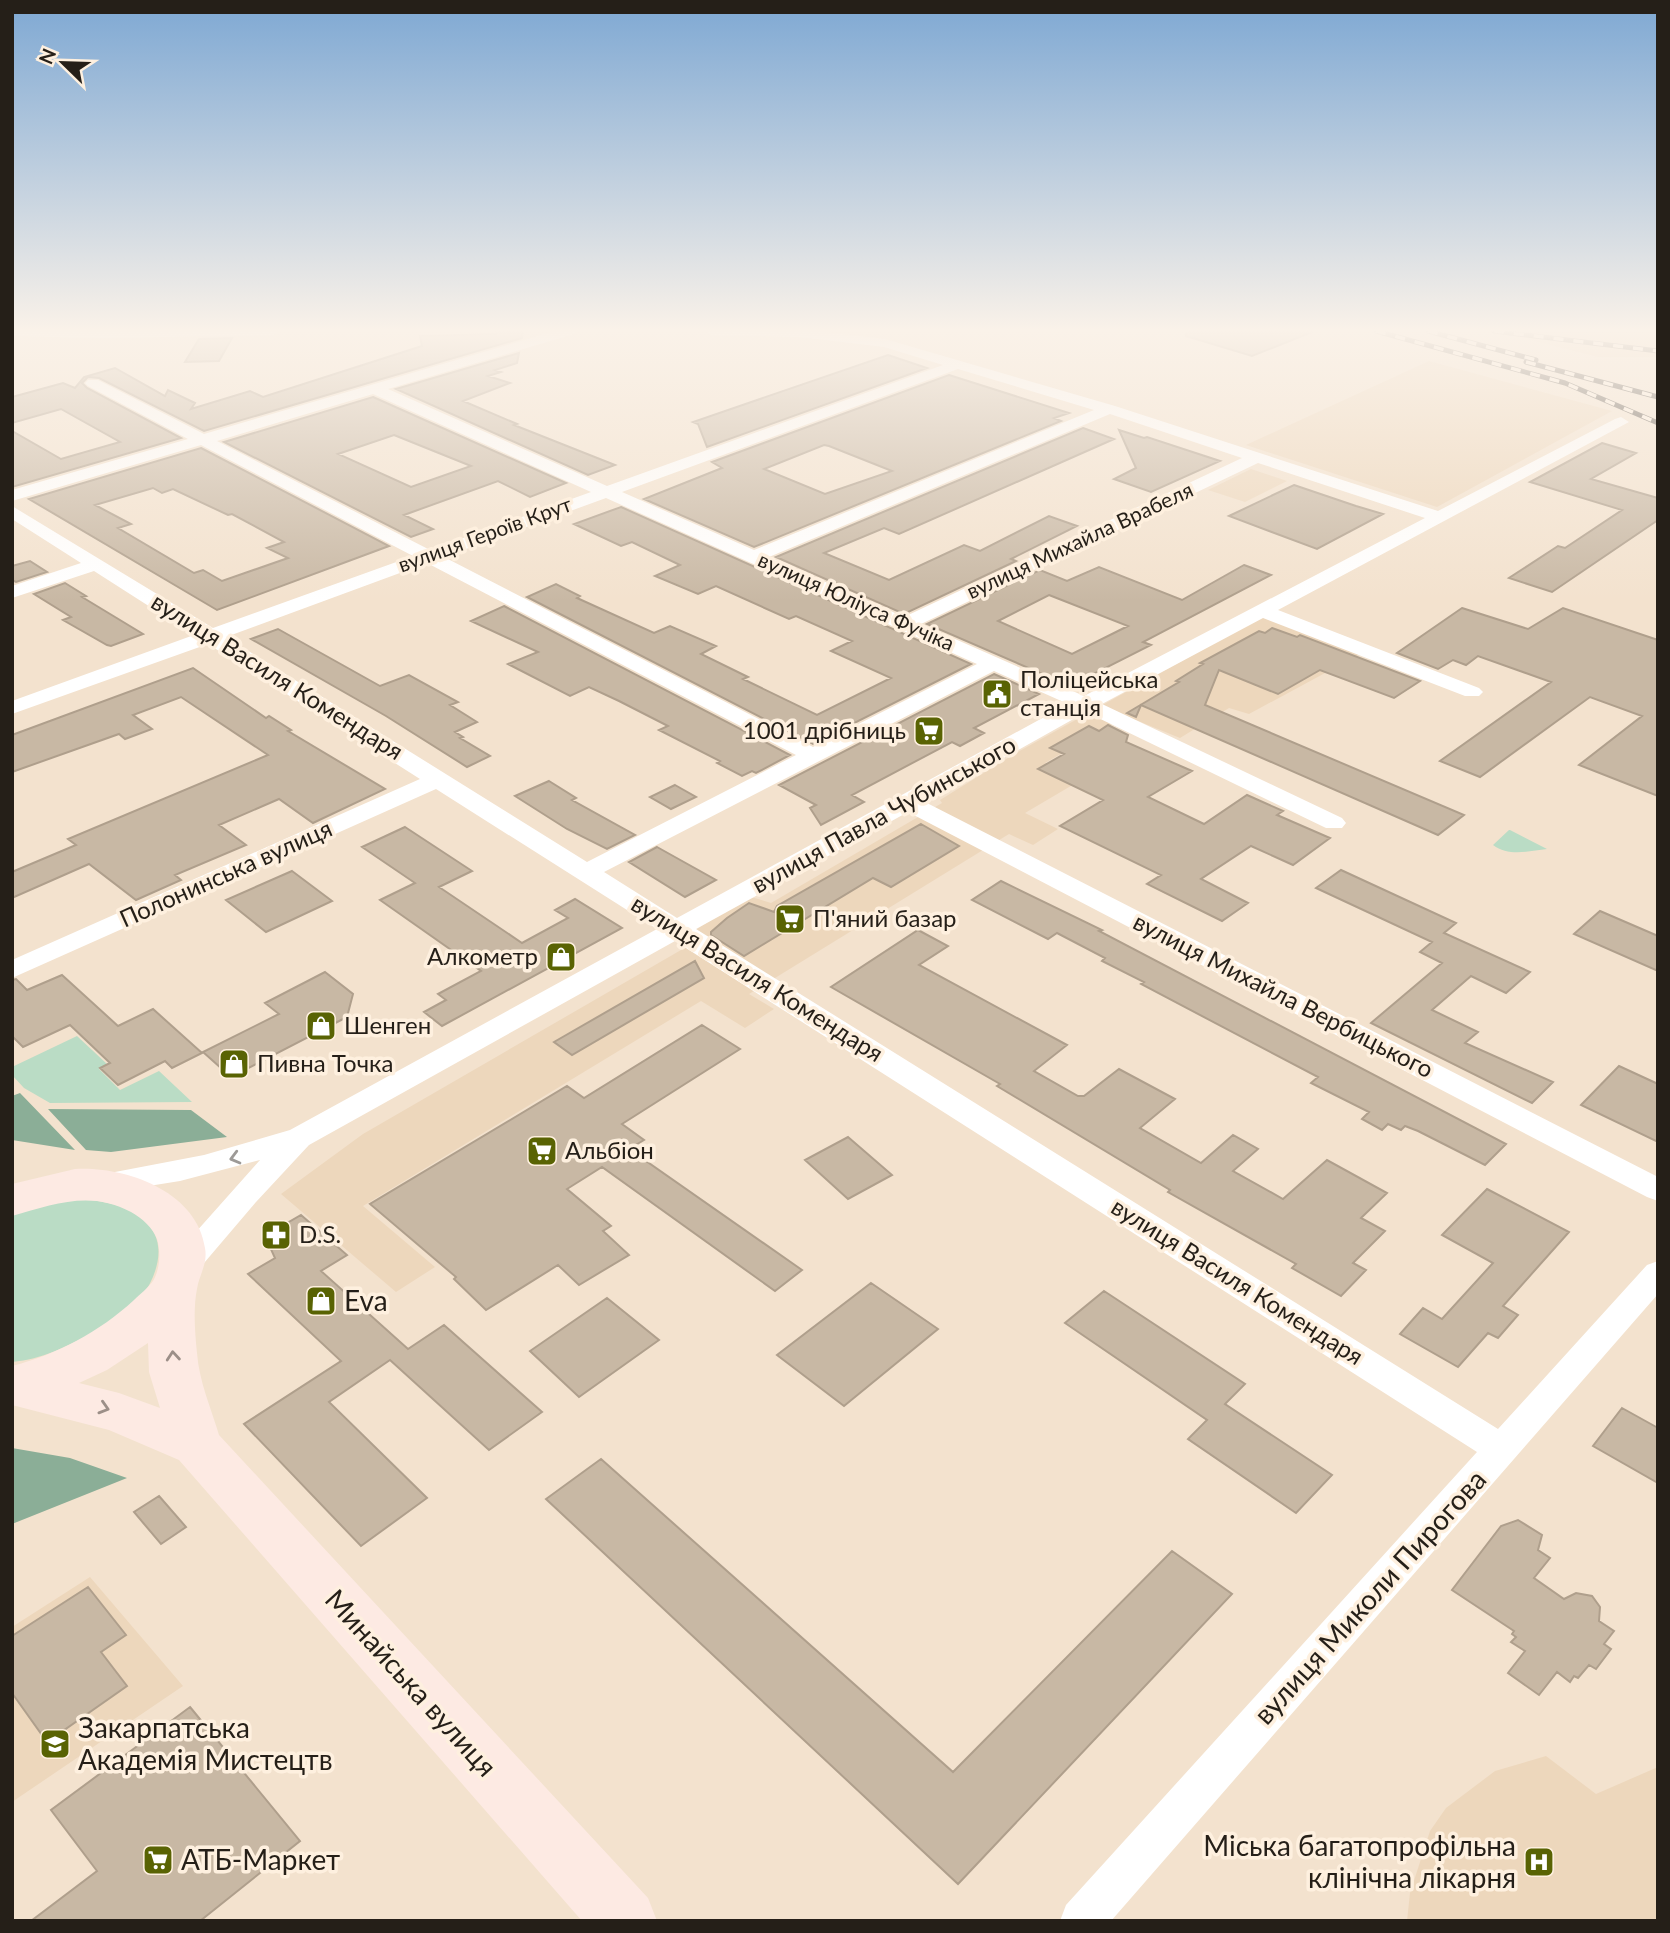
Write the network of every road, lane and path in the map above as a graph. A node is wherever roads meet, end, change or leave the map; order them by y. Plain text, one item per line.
1 (166, 421) edge
2 (265, 421) edge
3 (447, 421) edge
4 (800, 421) edge
5 (1080, 421) edge
6 (1146, 421) edge
7 (1620, 422) dead end
8 (202, 440) junction
9 (1256, 458) junction
10 (605, 491) junction
11 (12, 496) edge
12 (12, 511) edge
13 (1439, 517) junction
14 (427, 556) junction
15 (754, 557) junction
16 (96, 564) junction
17 (12, 592) edge
18 (1261, 611) junction
19 (905, 624) junction
20 (211, 635) junction
21 (994, 663) junction
22 (1472, 692) dead end
23 (1085, 704) junction
24 (12, 708) edge
25 (814, 756) junction
26 (439, 779) junction
27 (907, 802) junction
28 (1334, 823) dead end
29 (587, 871) junction
30 (677, 929) junction
31 (12, 970) edge
32 (300, 1137) junction
33 (12, 1170) edge
34 (85, 1185) junction
35 (1658, 1190) edge
36 (12, 1200) edge
37 (1658, 1273) edge
38 (177, 1279) junction
39 (13, 1386) edge
40 (197, 1445) junction
41 (1502, 1449) junction
42 (625, 1921) edge
43 (1082, 1921) edge

1 - 8 street
2 - 8 street
3 - 10 street, вулиця Юліуса Фучіка
4 - 10 street, вулиця Героїв Крут
5 - 15 street
6 - 9 street
7 - 13 street, вулиця Павла Чубинського
8 - 11 street
8 - 14 street
9 - 13 street
9 - 19 street, вулиця Михайла Врабеля
10 - 14 street, вулиця Героїв Крут
10 - 15 street, вулиця Юліуса Фучіка
12 - 16 street, вулиця Василя Комендаря
13 - 18 street, вулиця Павла Чубинського
14 - 20 street, вулиця Героїв Крут
14 - 25 street
15 - 19 street, вулиця Юліуса Фучіка
16 - 17 street
16 - 20 street, вулиця Василя Комендаря
18 - 22 street
18 - 23 street, вулиця Павла Чубинського
19 - 21 street, вулиця Юліуса Фучіка
20 - 24 street, вулиця Героїв Крут
20 - 26 street, вулиця Василя Комендаря
21 - 23 street, вулиця Юліуса Фучіка
21 - 25 street
23 - 27 street, вулиця Павла Чубинського
23 - 28 street, вулиця Юліуса Фучіка
25 - 29 street
26 - 29 street, вулиця Василя Комендаря
26 - 31 street, Полонинська вулиця
27 - 30 street, вулиця Павла Чубинського
27 - 35 street, вулиця Михайла Вербицького
29 - 30 street, вулиця Василя Комендаря
30 - 32 street, вулиця Павла Чубинського
30 - 41 street, вулиця Василя Комендаря
32 -> 34 street, вулиця Павла Чубинського
32 - 38 street, вулиця Павла Чубинського
33 - 34 main road
34 - 36 main road
34 - 38 main road, Минайська вулиця
37 - 41 street, вулиця Миколи Пирогова
38 - 39 main road
40 -> 38 main road, Минайська вулиця
39 -> 40 main road, Минайська вулиця
40 - 42 main road, Минайська вулиця
41 - 43 street, вулиця Миколи Пирогова

